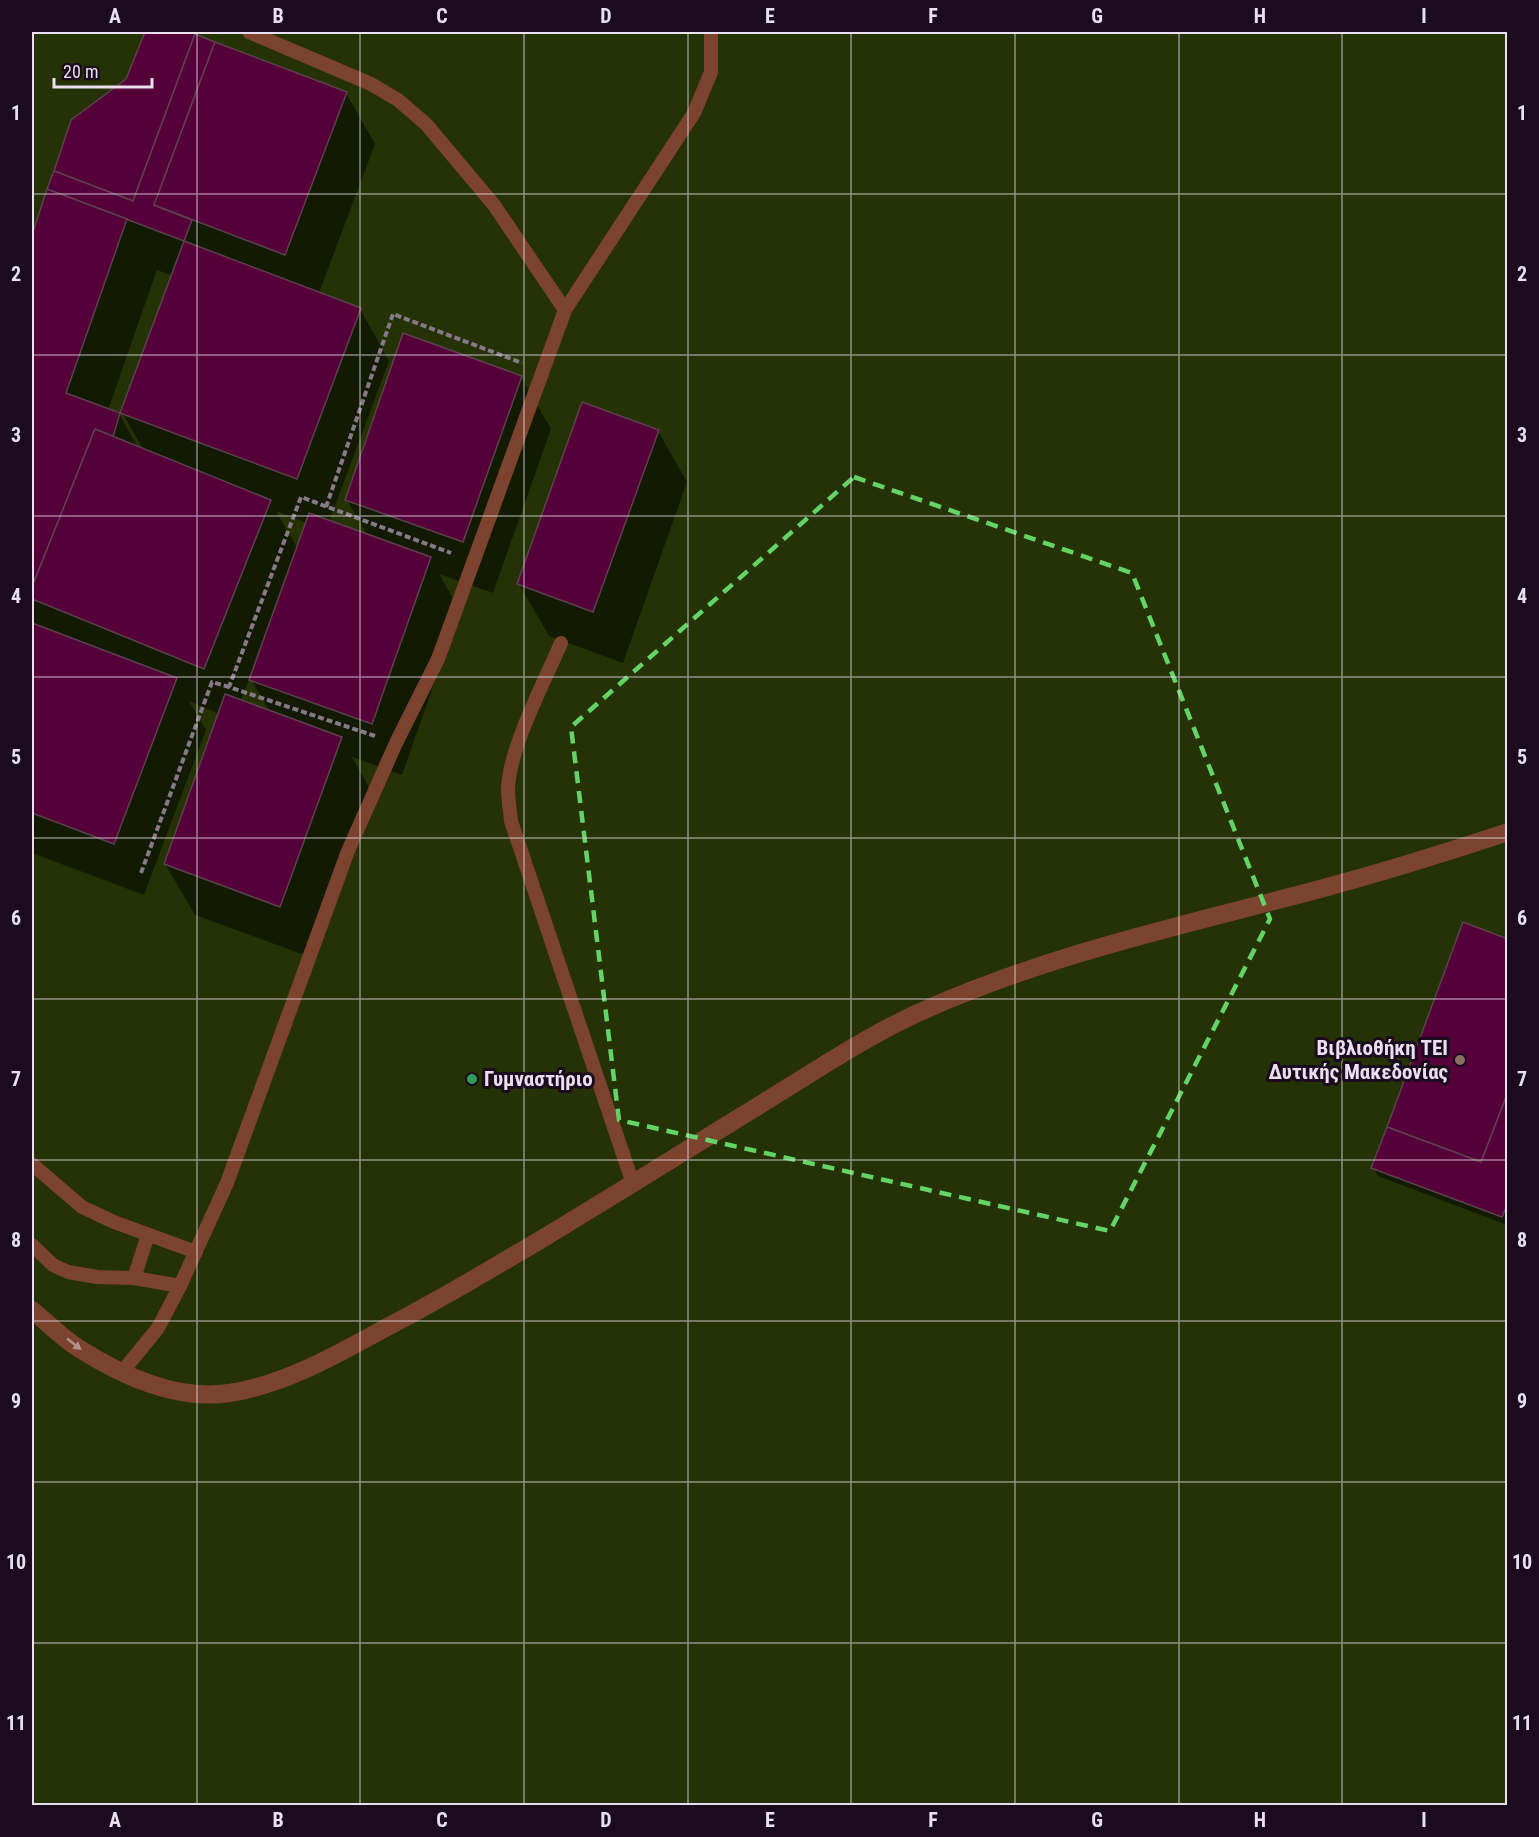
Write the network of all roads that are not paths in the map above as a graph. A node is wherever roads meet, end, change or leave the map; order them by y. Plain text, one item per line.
1 (249, 32) edge
2 (711, 32) edge
3 (565, 310) junction
4 (561, 643) dead end
5 (1508, 832) edge
6 (32, 1164) edge
7 (633, 1184) junction
8 (148, 1235) junction
9 (32, 1245) edge
10 (196, 1252) junction
11 (134, 1278) junction
12 (180, 1286) junction
13 (32, 1310) edge
14 (122, 1372) junction

1 - 3 lane
2 - 3 lane
3 - 10 lane
4 - 7 lane
5 - 7 street
6 - 8 lane
7 - 14 street
8 - 10 lane
8 - 11 lane
9 - 11 lane
10 - 12 lane
11 - 12 lane
12 - 14 lane
13 -> 14 street

